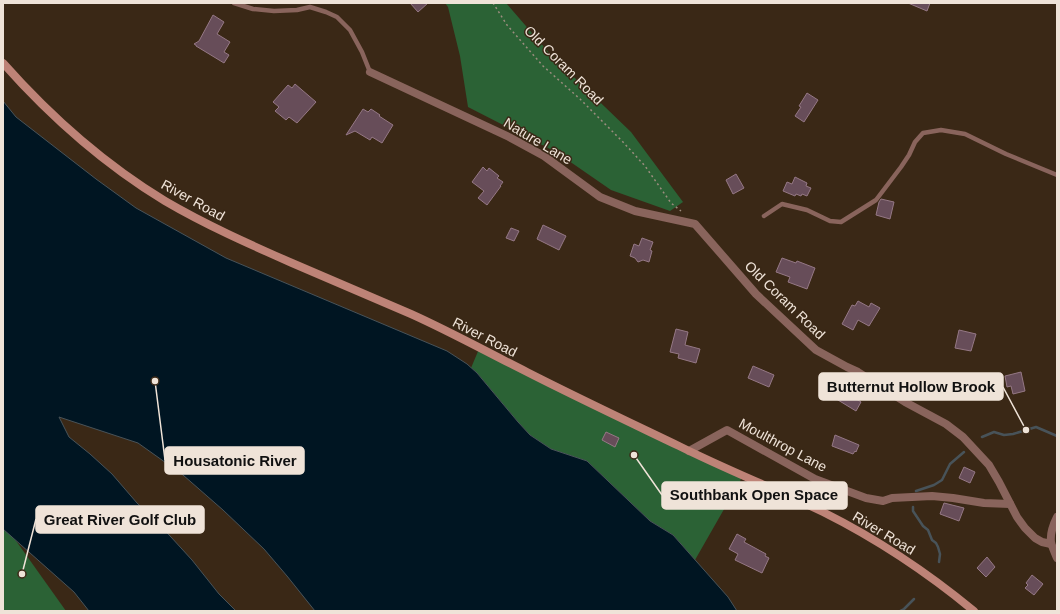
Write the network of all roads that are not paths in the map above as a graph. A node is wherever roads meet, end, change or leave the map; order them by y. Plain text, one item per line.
1 (234, 3) edge
2 (3, 63) edge
3 (370, 72) joint
4 (1057, 175) edge
5 (764, 216) dead end
6 (695, 224) joint
7 (689, 451) junction
8 (1010, 504) junction
9 (1057, 517) edge
10 (1051, 544) junction
11 (1057, 558) edge
12 (974, 611) edge

1 - 3 lane
2 - 7 main road, River Road
3 - 6 street, Nature Lane
4 - 5 lane
6 - 8 street, Old Coram Road
7 - 8 street, Moulthrop Lane
7 - 12 main road, River Road
8 - 10 street, Old Coram Road
9 - 10 street
10 - 11 street

